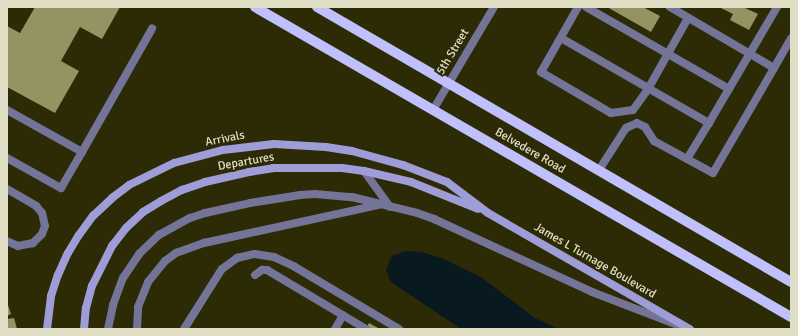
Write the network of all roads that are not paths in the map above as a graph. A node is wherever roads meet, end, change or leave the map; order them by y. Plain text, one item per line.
1 (256, 7) edge
2 (317, 7) edge
3 (494, 7) edge
4 (578, 7) edge
5 (586, 7) edge
6 (670, 7) edge
7 (777, 7) edge
8 (688, 18) junction
9 (152, 29) dead end
10 (560, 38) junction
11 (791, 38) edge
12 (667, 54) junction
13 (750, 54) junction
14 (774, 68) junction
15 (448, 83) junction
16 (648, 89) junction
17 (729, 89) junction
18 (7, 110) edge
19 (433, 110) junction
20 (709, 123) junction
21 (82, 152) junction
22 (7, 158) edge
23 (688, 159) junction
24 (599, 170) junction
25 (364, 171) junction
26 (7, 189) edge
27 (386, 206) junction
28 (488, 213) junction
29 (7, 240) edge
30 (255, 275) dead end
31 (791, 282) edge
32 (343, 315) junction
33 (791, 317) edge
34 (47, 329) edge
35 (84, 329) edge
36 (108, 329) edge
37 (137, 329) edge
38 (184, 329) edge
39 (335, 329) edge
40 (366, 329) edge
41 (399, 329) edge
42 (689, 329) edge

1 - 19 main road, Belvedere Road
2 - 15 main road, Belvedere Road
3 - 15 street, 5th Street
4 - 10 street
5 - 12 street
6 - 8 street
7 - 13 street
8 - 12 street
8 - 13 street
9 - 21 street
10 - 16 street
10 - 16 street
11 - 14 street
12 - 16 street
12 - 17 street
13 - 14 street
13 - 17 street
14 - 23 street
15 - 19 street, 5th Street
15 - 24 main road, Belvedere Road
16 - 20 street
17 - 20 street
18 - 21 street
19 - 33 main road, Belvedere Road
20 - 23 street
21 - 22 street
23 - 24 street
24 - 31 main road, Belvedere Road
25 - 27 street
25 - 28 street, Departures
25 - 35 street, Departures
26 - 29 street
27 - 36 street
27 - 37 street
27 - 42 street
28 - 34 street, Arrivals
28 - 42 street, James L Turnage Boulevard
30 - 32 street
32 - 39 street
32 - 40 street
38 - 41 street

